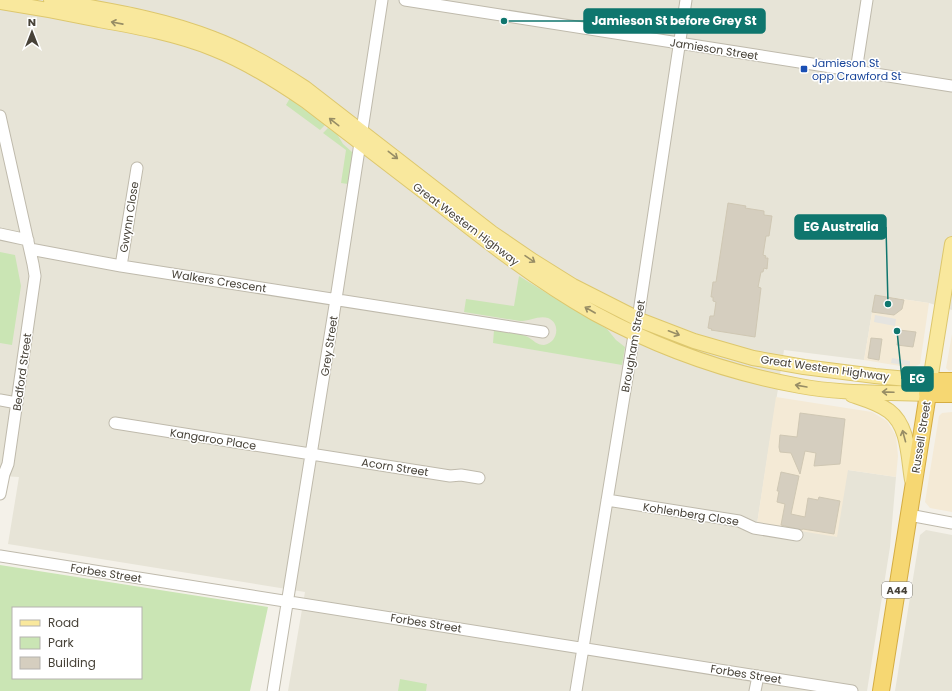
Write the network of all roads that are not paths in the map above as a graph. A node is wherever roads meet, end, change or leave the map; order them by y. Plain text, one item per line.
1 (51, 0) edge
2 (382, 0) edge
3 (405, 0) edge
4 (686, 0) edge
5 (867, 0) edge
6 (0, 2) edge
7 (679, 43) junction
8 (856, 71) junction
9 (952, 86) edge
10 (0, 116) edge
11 (362, 137) junction
12 (137, 168) dead end
13 (0, 234) edge
14 (29, 244) junction
15 (952, 244) edge
16 (121, 266) junction
17 (336, 299) junction
18 (638, 318) junction
19 (543, 332) dead end
20 (634, 333) junction
21 (952, 380) edge
22 (929, 387) junction
23 (840, 390) junction
24 (952, 394) edge
25 (0, 400) edge
26 (17, 403) junction
27 (115, 423) dead end
28 (312, 454) junction
29 (479, 478) dead end
30 (913, 488) junction
31 (0, 494) edge
32 (607, 500) junction
33 (909, 515) junction
34 (952, 522) edge
35 (797, 535) dead end
36 (0, 556) edge
37 (288, 602) junction
38 (584, 648) junction
39 (758, 676) junction
40 (273, 691) edge
41 (576, 691) edge
42 (755, 691) edge
43 (852, 691) edge
44 (881, 691) edge

1 - 11 main road, Great Western Highway
2 - 11 street, Grey Street
3 - 7 street, Jamieson Street
4 - 7 street, Brougham Street
5 - 8 street
11 -> 6 main road, Great Western Highway
7 - 8 street, Jamieson Street
7 - 18 street, Brougham Street
8 - 9 street, Jamieson Street
10 - 14 street
11 - 17 street, Grey Street
11 -> 18 main road, Great Western Highway
20 -> 11 main road, Great Western Highway
12 - 16 street, Gwynn Close
13 - 14 street, Walkers Crescent
14 - 16 street, Walkers Crescent
14 - 26 street, Bedford Street
15 - 22 main road, Russell Street
16 - 17 street, Walkers Crescent
17 - 19 street, Walkers Crescent
17 - 28 street, Grey Street
18 - 20 street, Brougham Street
18 -> 22 main road, Great Western Highway
23 -> 20 main road, Great Western Highway
20 - 32 street, Brougham Street
21 - 22 highway, Great Western Highway
22 -> 23 main road, Great Western Highway
22 - 24 highway, Great Western Highway
22 - 30 highway, Russell Street / A44
30 -> 23 main road, Russell Street
25 - 26 street
26 - 31 street, Bedford Street
27 - 28 street, Kangaroo Place
28 - 29 street, Acorn Street
28 - 37 street, Grey Street
30 - 33 highway, Russell Street / A44
32 - 35 street, Kohlenberg Close
32 - 38 street, Brougham Street
33 - 34 street
33 - 44 highway, Russell Street / A44
36 - 37 street, Forbes Street
37 - 38 street, Forbes Street
37 - 40 street, Grey Street
38 - 39 street, Forbes Street
38 - 41 street, Brougham Street
39 - 42 street
39 - 43 street, Forbes Street

